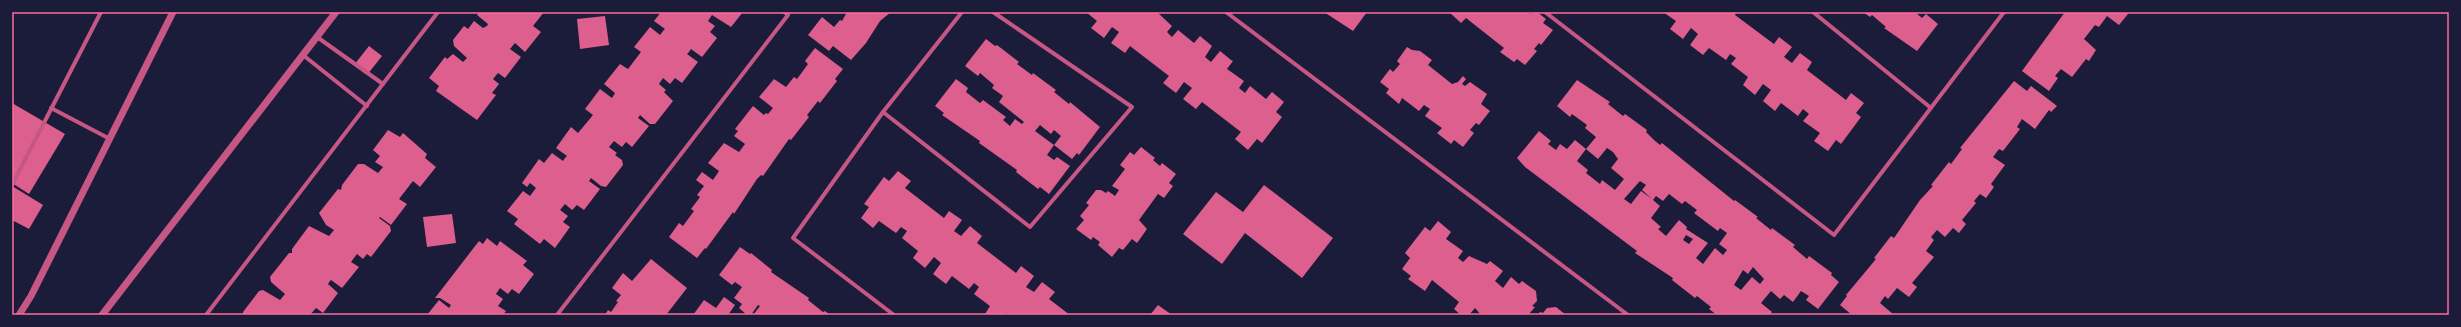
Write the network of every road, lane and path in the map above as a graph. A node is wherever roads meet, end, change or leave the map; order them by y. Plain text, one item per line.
1 (101, 12) edge
2 (174, 12) edge
3 (336, 12) edge
4 (438, 12) edge
5 (784, 12) edge
6 (962, 12) edge
7 (993, 12) edge
8 (1226, 12) edge
9 (1545, 12) edge
10 (1813, 12) edge
11 (2004, 12) edge
12 (317, 37) junction
13 (303, 55) junction
14 (383, 84) junction
15 (367, 106) junction
16 (51, 108) junction
17 (1931, 108) junction
18 (883, 112) junction
19 (110, 138) junction
20 (12, 185) edge
21 (19, 315) edge
22 (102, 315) edge
23 (206, 315) edge
24 (557, 315) edge
25 (894, 315) edge
26 (1628, 315) edge

1 - 16 street
2 - 19 street
3 - 12 street
4 - 14 street
5 - 24 street
6 - 18 street
7 - 18 street
8 - 26 street
9 - 17 street
10 - 17 street
11 - 17 street
12 - 13 street
12 - 14 street
13 - 15 street
13 - 22 street
14 - 15 street
15 - 23 street
16 - 19 street
16 - 20 street
18 - 25 street
19 - 21 street

